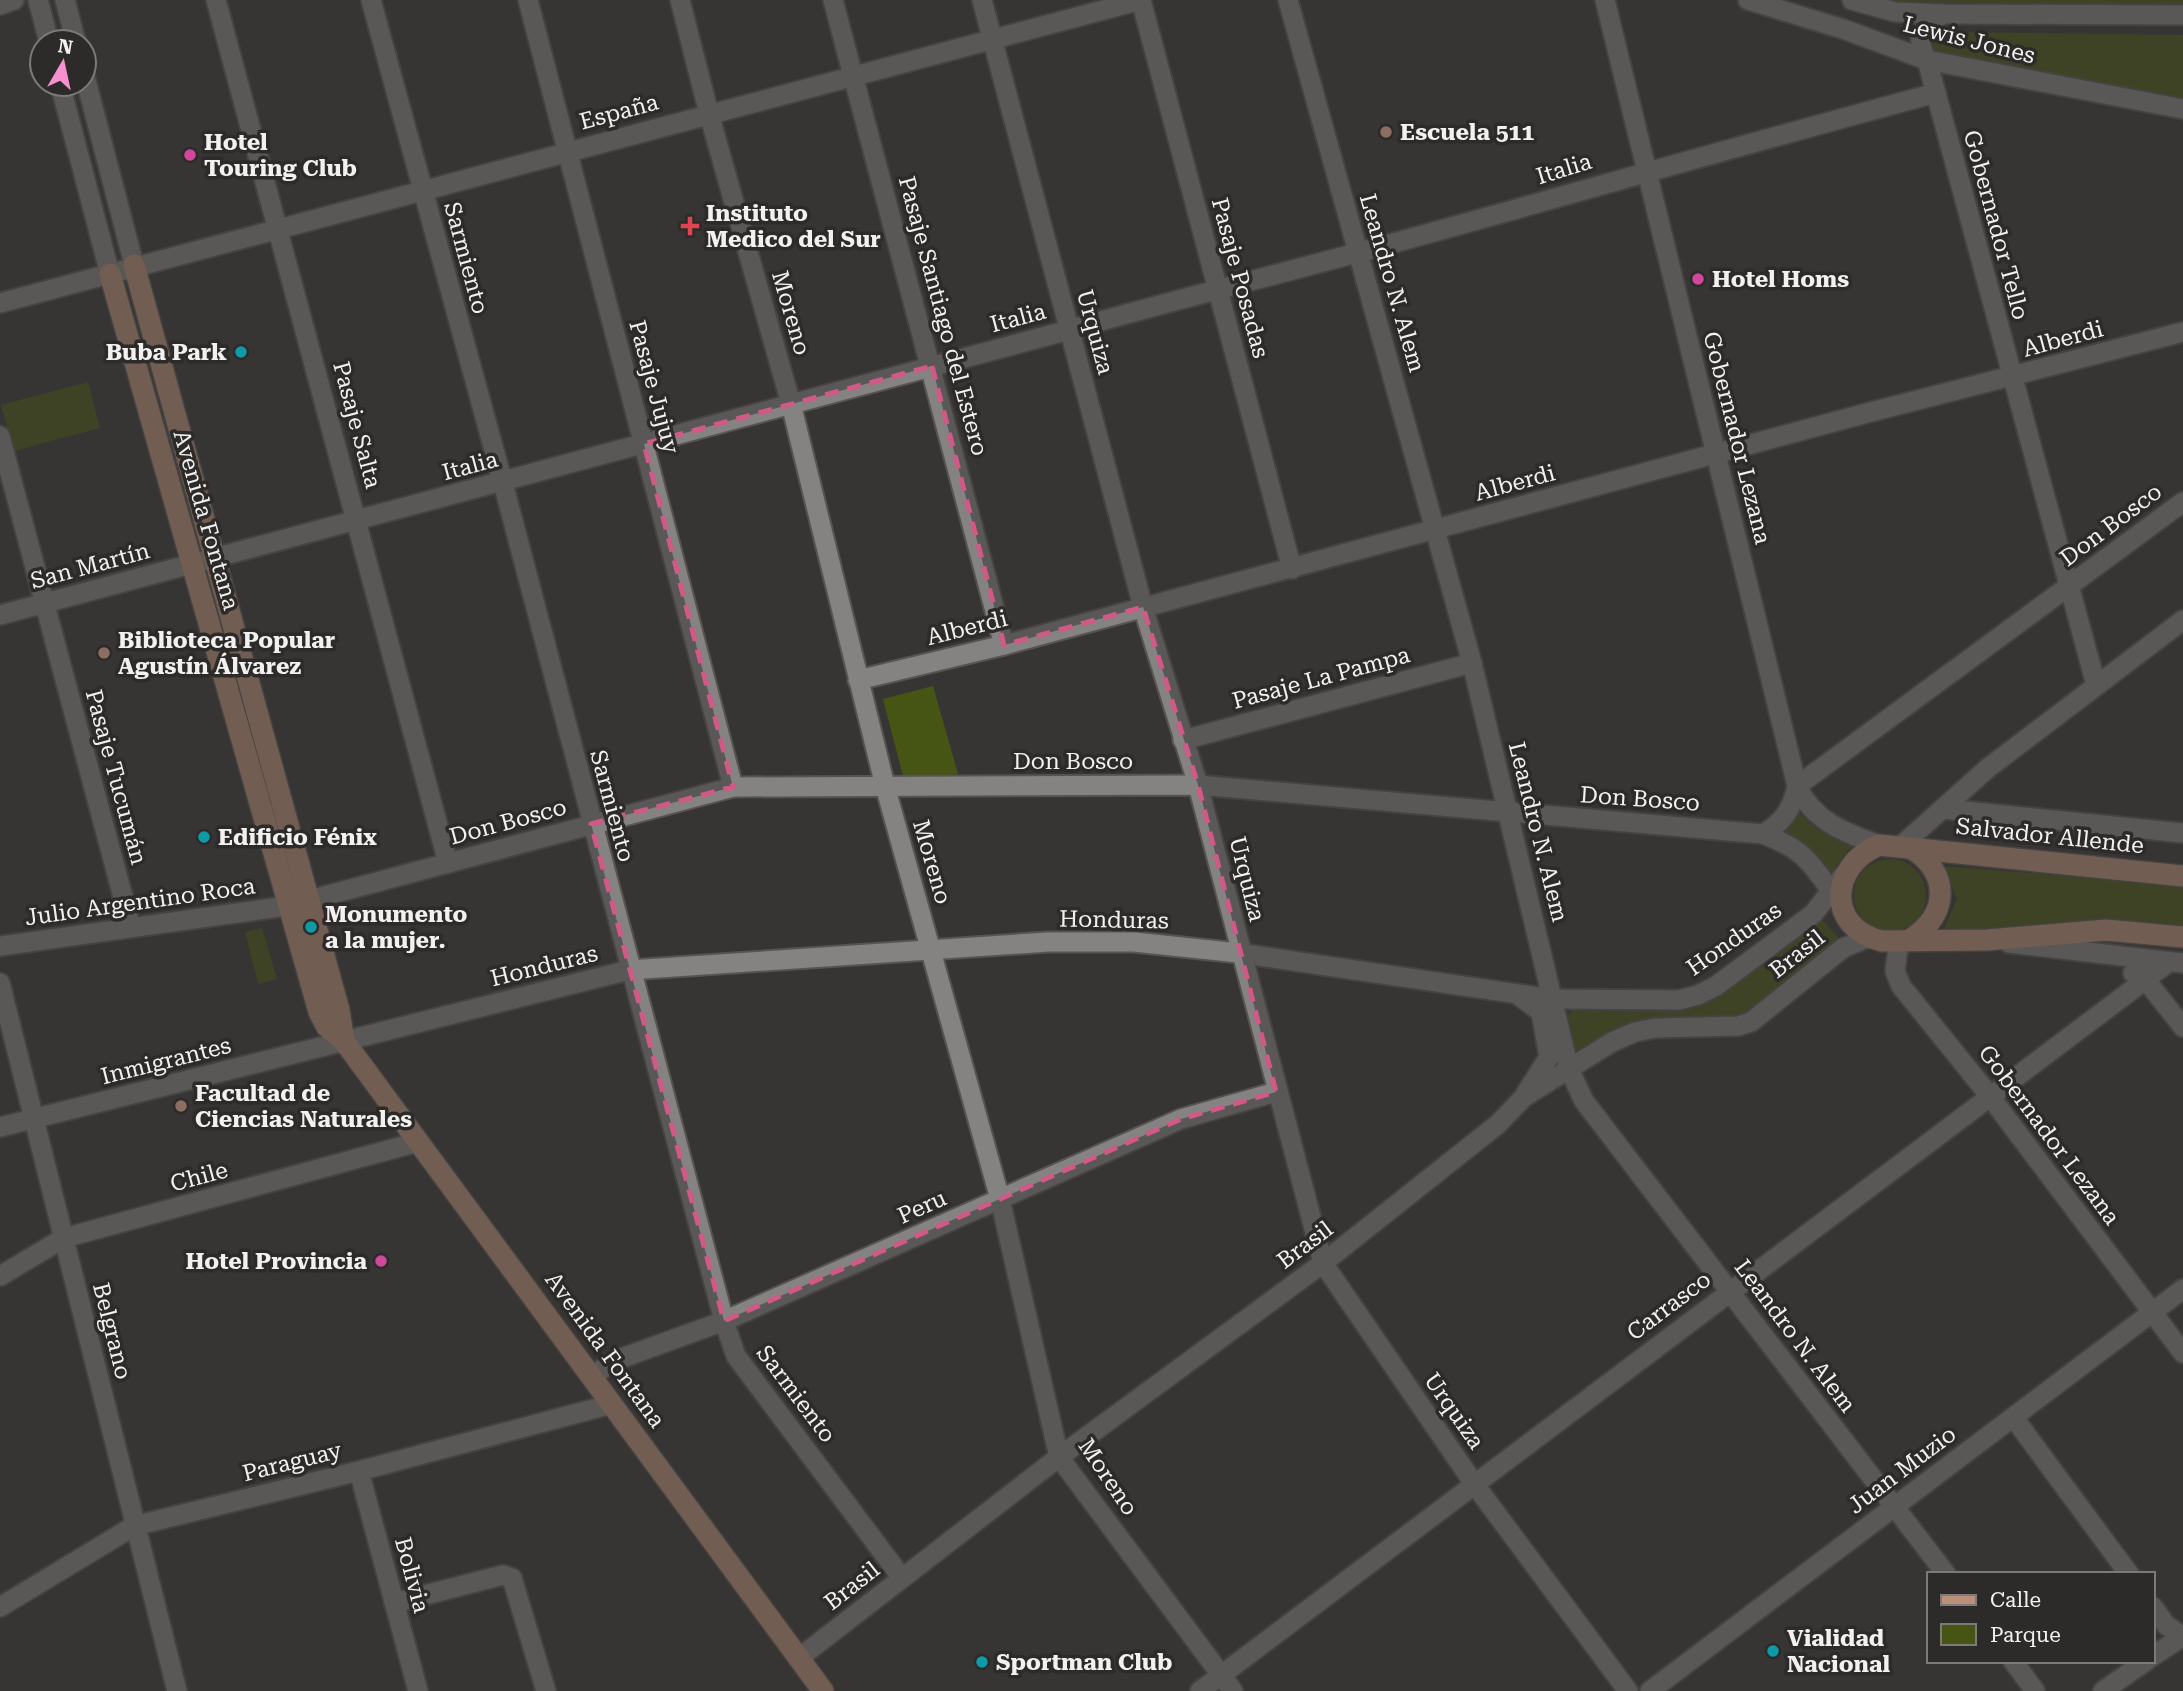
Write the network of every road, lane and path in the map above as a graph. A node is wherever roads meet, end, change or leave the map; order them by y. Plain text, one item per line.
1 (15, 0) edge
2 (38, 0) edge
3 (65, 0) edge
4 (216, 0) edge
5 (371, 0) edge
6 (528, 0) edge
7 (680, 0) edge
8 (833, 0) edge
9 (982, 0) edge
10 (1141, 0) edge
11 (1287, 0) edge
12 (1605, 0) edge
13 (1748, 0) edge
14 (1852, 0) edge
15 (0, 5) edge
16 (1943, 14) junction
17 (2183, 15) edge
18 (45, 28) edge
19 (72, 28) edge
20 (992, 40) junction
21 (1927, 60) junction
22 (854, 76) junction
23 (1936, 93) junction
24 (64, 98) edge
25 (91, 98) edge
26 (2183, 109) edge
27 (709, 114) junction
28 (568, 151) junction
29 (1646, 170) junction
30 (422, 190) junction
31 (278, 227) junction
32 (1359, 253) junction
33 (134, 265) junction
34 (110, 274) junction
35 (1217, 288) junction
36 (0, 303) edge
37 (1069, 330) junction
38 (2183, 332) edge
39 (932, 366) junction
40 (2012, 378) junction
41 (791, 404) junction
42 (0, 436) edge
43 (644, 444) junction
44 (1716, 455) junction
45 (503, 483) junction
46 (2183, 502) edge
47 (358, 522) junction
48 (1435, 530) junction
49 (217, 558) junction
50 (192, 564) junction
51 (1292, 569) junction
52 (2068, 588) junction
53 (45, 604) junction
54 (1143, 607) junction
55 (0, 615) edge
56 (2183, 620) edge
57 (1004, 645) junction
58 (1472, 663) junction
59 (858, 680) junction
60 (2096, 685) junction
61 (1183, 740) junction
62 (1198, 785) junction
63 (885, 786) junction
64 (1797, 786) junction
65 (733, 787) junction
66 (1945, 809) junction
67 (1509, 814) junction
68 (591, 824) junction
69 (2183, 833) edge
70 (1763, 834) junction
71 (1879, 845) junction
72 (1906, 847) junction
73 (448, 863) junction
74 (2183, 876) edge
75 (1838, 890) junction
76 (308, 900) junction
77 (287, 906) junction
78 (131, 927) junction
79 (2183, 937) edge
80 (1867, 938) junction
81 (1905, 940) junction
82 (1987, 940) junction
83 (0, 946) edge
84 (932, 951) junction
85 (1239, 953) junction
86 (2102, 955) junction
87 (2176, 963) edge
88 (629, 970) junction
89 (2145, 979) junction
90 (0, 983) edge
91 (1518, 994) junction
92 (1553, 999) junction
93 (2183, 1027) edge
94 (344, 1041) junction
95 (1569, 1069) junction
96 (1276, 1092) junction
97 (1989, 1095) junction
98 (1524, 1097) junction
99 (36, 1119) junction
100 (0, 1127) edge
101 (418, 1142) junction
102 (1000, 1199) junction
103 (64, 1238) junction
104 (1322, 1264) junction
105 (0, 1276) edge
106 (2183, 1289) edge
107 (1730, 1291) junction
108 (2153, 1312) junction
109 (724, 1321) junction
110 (2183, 1353) edge
111 (592, 1377) junction
112 (611, 1404) junction
113 (2014, 1418) junction
114 (1059, 1457) junction
115 (359, 1471) junction
116 (1475, 1485) junction
117 (1894, 1506) junction
118 (134, 1526) junction
119 (1944, 1572) edge
120 (2128, 1572) edge
121 (902, 1578) junction
122 (394, 1602) junction
123 (0, 1607) edge
124 (2155, 1610) edge
125 (2183, 1636) edge
126 (2155, 1655) edge
127 (799, 1658) junction
128 (2014, 1663) edge
129 (2143, 1663) edge
130 (1221, 1675) junction
131 (177, 1691) edge
132 (418, 1691) edge
133 (546, 1691) edge
134 (823, 1691) edge
135 (1200, 1691) edge
136 (1233, 1691) edge
137 (1628, 1691) edge
138 (1650, 1691) edge
139 (2035, 1691) edge
140 (2103, 1691) edge

1 - 15 street
2 - 18 street
3 - 19 street
4 - 31 street, Pasaje Salta
5 - 30 street, Sarmiento
6 - 28 street, Pasaje Jujuy
7 - 27 street, Moreno
8 - 22 street, Pasaje Santiago del Estero
9 - 20 street, Urquiza
10 - 20 street, España
10 - 35 street, Pasaje Posadas
11 - 32 street, Leandro N. Alem
12 - 29 street, Gobernador Lezana
13 - 21 street, Lewis Jones
14 - 16 street, Lewis Jones
16 - 17 street, Lewis Jones
16 - 21 street, Gobernador Tello
20 - 22 street, España
20 - 37 street, Urquiza
21 - 23 street, Gobernador Tello
21 - 26 street, Lewis Jones
22 - 27 street, España
22 - 39 street, Pasaje Santiago del Estero
23 - 29 street, Italia
23 - 40 street, Gobernador Tello
24 - 34 street, Avenida Fontana
25 - 33 street
27 - 28 street, España
27 - 41 street, Moreno
28 - 30 street, España
28 - 43 street, Pasaje Jujuy
29 - 32 street, Italia
29 - 44 street, Gobernador Lezana
30 - 31 street, España
30 - 45 street, Sarmiento
31 - 33 street, España
31 - 47 street, Pasaje Salta
32 - 35 street, Italia
32 - 48 street, Leandro N. Alem
33 - 34 street, España
33 - 49 main road, Avenida Fontana
34 - 36 street, España
34 - 50 main road, Avenida Fontana
35 - 37 street, Italia
35 - 51 street, Pasaje Posadas
37 - 39 street, Italia
37 - 54 street, Urquiza
38 - 40 street, Alberdi
39 - 41 street, Italia
39 - 57 street, Pasaje Santiago del Estero
40 - 44 street, Alberdi
40 - 52 street, Gobernador Tello
41 - 43 street, Italia
41 - 59 street, Moreno
42 - 53 street, Pasaje Tucumán
43 - 45 street, Italia
43 - 65 street, Pasaje Jujuy
44 - 48 street, Alberdi
44 - 64 street, Gobernador Lezana
45 - 47 street, Italia
45 - 68 street, Sarmiento
46 - 52 street, Don Bosco
47 - 49 street, Italia
47 - 73 street, Pasaje Salta
48 - 51 street, Alberdi
48 - 58 street, Leandro N. Alem
49 - 50 street, Italia
49 - 76 main road, Avenida Fontana
50 - 53 street, San Martín
50 - 77 main road, Avenida Fontana
51 - 54 street, Alberdi
52 - 60 street, Gobernador Tello
52 - 64 street, Don Bosco
53 - 55 street, San Martín
53 - 78 street, Pasaje Tucumán
54 - 57 street, Alberdi
54 - 61 street, Urquiza
56 - 60 street
57 - 59 street, Alberdi
58 - 61 street, Pasaje La Pampa
58 - 67 street, Leandro N. Alem
59 - 63 street, Moreno
60 - 66 street
61 - 62 street, Urquiza
62 - 63 street, Don Bosco
62 - 67 street, Don Bosco
62 - 85 street, Urquiza
63 - 65 street, Don Bosco
63 - 84 street, Moreno
64 - 70 street
64 - 71 street, Gobernador Lezana
65 - 68 street, Don Bosco
66 - 69 street, Salvador Allende
66 - 72 street
67 - 70 street, Don Bosco
67 - 92 street, Leandro N. Alem
68 - 73 street, Don Bosco
68 - 88 street, Sarmiento
70 - 75 street, Don Bosco
71 - 72 main road, Salvador Allende
71 - 75 main road
72 - 74 main road, Salvador Allende
72 - 81 main road
73 - 76 street, Don Bosco
75 - 80 main road
75 - 92 street, Honduras
76 - 77 street, Don Bosco
76 - 94 main road, Avenida Fontana
77 - 78 street, Julio Argentino Roca
77 - 94 main road, Avenida Fontana
78 - 83 street, Julio Argentino Roca
79 - 82 main road
80 - 81 main road
80 - 95 street, Brasil
81 - 82 main road
81 - 97 street, Gobernador Lezana
82 - 86 street
84 - 85 street, Honduras
84 - 88 street, Honduras
84 - 102 street, Moreno
85 - 91 street, Honduras
85 - 96 street, Urquiza
86 - 87 street
86 - 89 street
87 - 89 street, Carrasco
88 - 94 street, Honduras
88 - 109 street, Sarmiento
89 - 93 street
89 - 97 street, Carrasco
90 - 99 street, Belgrano
91 - 92 street, Honduras
91 - 98 street
92 - 95 street, Leandro N. Alem
94 - 99 street, Inmigrantes
94 - 101 main road, Avenida Fontana
95 - 98 street, Brasil
95 - 107 street, Leandro N. Alem
96 - 102 street, Peru
96 - 104 street, Urquiza
97 - 107 street, Carrasco
97 - 108 street, Gobernador Lezana
98 - 104 street, Brasil
99 - 100 street, Inmigrantes
99 - 103 street, Belgrano
101 - 103 street, Chile
101 - 111 main road, Avenida Fontana
102 - 109 street, Peru
102 - 114 street, Moreno
103 - 105 street, Chile
103 - 118 street, Belgrano
104 - 114 street, Brasil
104 - 116 street, Urquiza
106 - 108 street, Juan Muzio
107 - 116 street, Carrasco
107 - 117 street, Leandro N. Alem
108 - 110 street, Gobernador Lezana
108 - 113 street, Juan Muzio
109 - 111 street, Peru
109 - 121 street, Sarmiento
111 - 112 main road, Avenida Fontana
112 - 115 street, Paraguay
112 - 127 main road, Avenida Fontana
113 - 117 street, Juan Muzio
113 - 120 street
114 - 121 street, Brasil
114 - 130 street, Moreno
115 - 118 street, Paraguay
115 - 122 street, Bolivia
116 - 130 street, Carrasco
116 - 137 street, Urquiza
117 - 119 street, Leandro N. Alem
117 - 138 street, Juan Muzio
118 - 123 street, Paraguay
118 - 131 street, Belgrano
121 - 127 street, Brasil
122 - 132 street, Bolivia
122 - 133 street
124 - 125 street
125 - 126 street
127 - 134 main road, Avenida Fontana
128 - 139 street
129 - 140 street
130 - 135 street, Carrasco
130 - 136 street, Moreno

